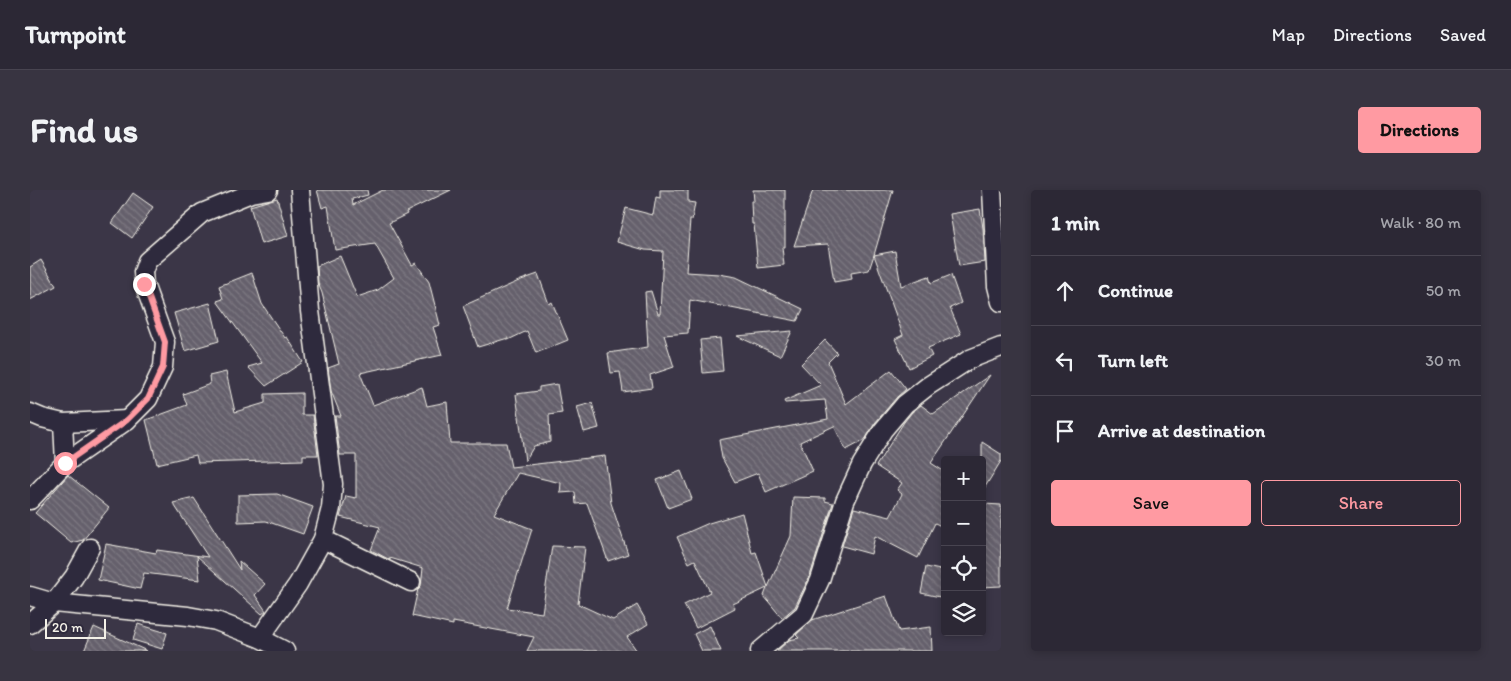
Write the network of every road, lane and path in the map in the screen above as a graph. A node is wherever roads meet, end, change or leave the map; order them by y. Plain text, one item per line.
1 (268, 190) edge
2 (300, 190) edge
3 (992, 190) edge
4 (1001, 302) edge
5 (1001, 347) edge
6 (30, 413) edge
7 (127, 420) junction
8 (63, 423) junction
9 (65, 463) junction
10 (30, 500) edge
11 (323, 539) junction
12 (90, 548) dead end
13 (411, 582) dead end
14 (30, 596) edge
15 (54, 603) junction
16 (30, 624) edge
17 (260, 638) junction
18 (285, 651) edge
19 (760, 651) edge

1 - 7 street
2 - 11 street
3 - 4 street
5 - 19 street
6 - 8 street
7 - 8 street
7 - 9 street
8 - 9 street
9 - 10 street
11 - 13 street
11 - 17 street
12 - 15 street
14 - 15 street
15 - 16 street
15 - 17 street
17 - 18 street

